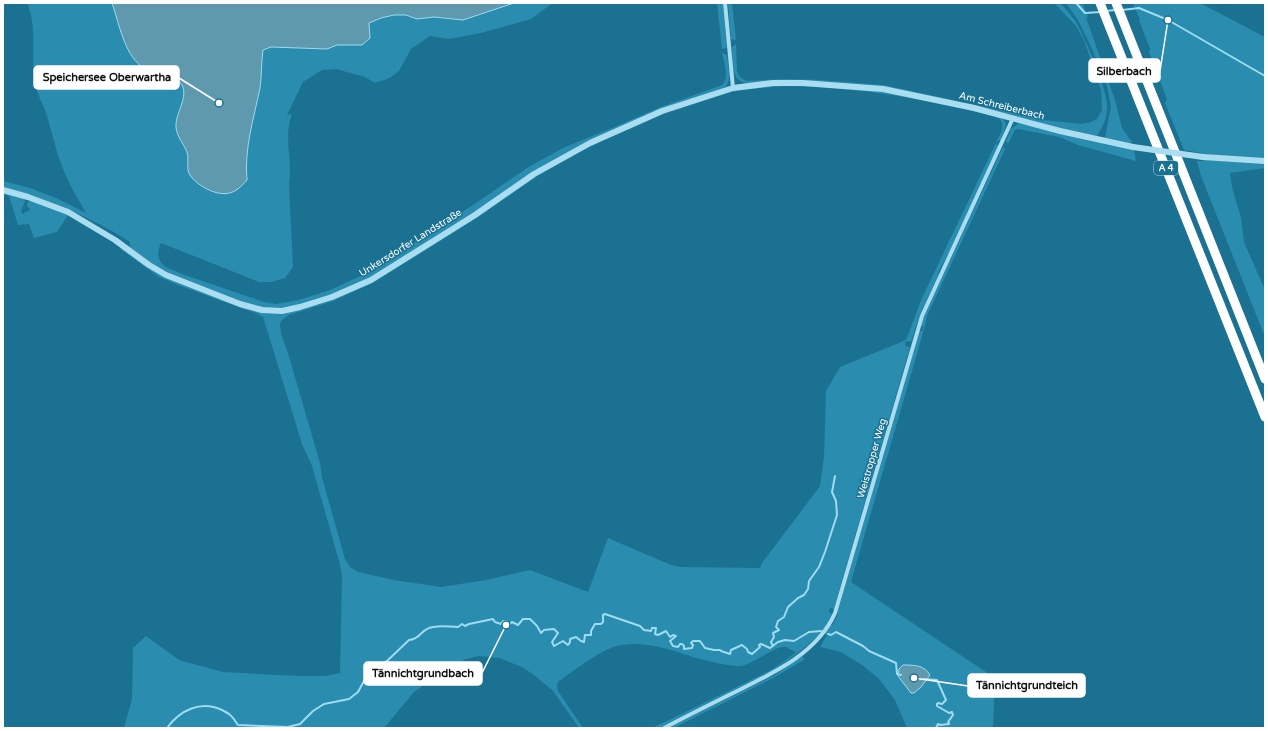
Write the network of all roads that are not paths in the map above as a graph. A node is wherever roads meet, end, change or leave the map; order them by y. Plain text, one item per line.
1 (725, 3) edge
2 (1103, 8) edge
3 (1118, 8) edge
4 (733, 88) junction
5 (1014, 118) junction
6 (1265, 161) edge
7 (3, 190) edge
8 (1265, 379) edge
9 (1265, 417) edge
10 (664, 728) edge

1 - 4 street
2 - 9 highway, A 4
3 - 8 highway, A 4
4 - 5 street, Am Schreiberbach
4 - 7 street, Unkersdorfer Landstraße
5 - 6 street, Am Schreiberbach, bridge
5 - 10 street, Weistropper Weg

